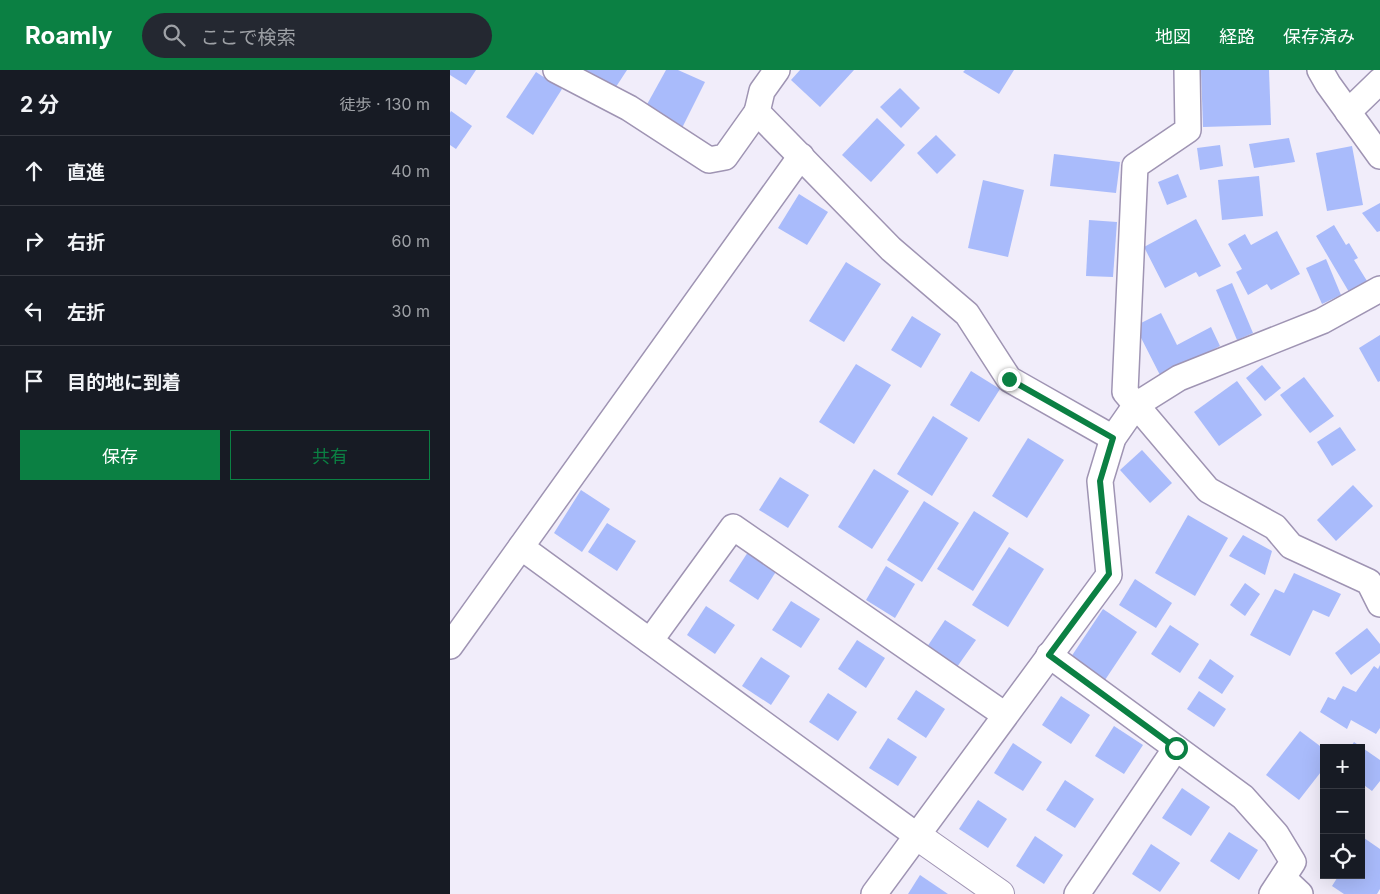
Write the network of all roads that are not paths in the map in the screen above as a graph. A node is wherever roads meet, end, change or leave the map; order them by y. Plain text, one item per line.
1 (556, 70) edge
2 (777, 70) edge
3 (1188, 70) edge
4 (1320, 70) edge
5 (1380, 81) edge
6 (757, 112) junction
7 (1348, 112) junction
8 (801, 156) junction
9 (1380, 156) edge
10 (1380, 289) edge
11 (1136, 405) junction
12 (1113, 438) junction
13 (521, 547) junction
14 (1380, 604) edge
15 (650, 641) junction
16 (450, 646) edge
17 (1049, 655) junction
18 (1005, 715) junction
19 (1176, 748) junction
20 (916, 835) junction
21 (1285, 889) edge
22 (874, 894) edge
23 (1000, 894) edge
24 (1078, 894) edge

1 - 6 street
2 - 6 street
3 - 11 street
4 - 7 street
5 - 7 street
6 - 8 street
7 - 9 street
8 - 12 street
8 - 13 street
10 - 11 street
11 - 12 street
11 - 14 street
12 - 17 street
13 - 15 street
13 - 16 street
15 - 18 street
15 - 20 street
17 - 18 street
17 - 19 street
18 - 20 street
19 - 21 street
19 - 24 street
20 - 22 street
20 - 23 street

